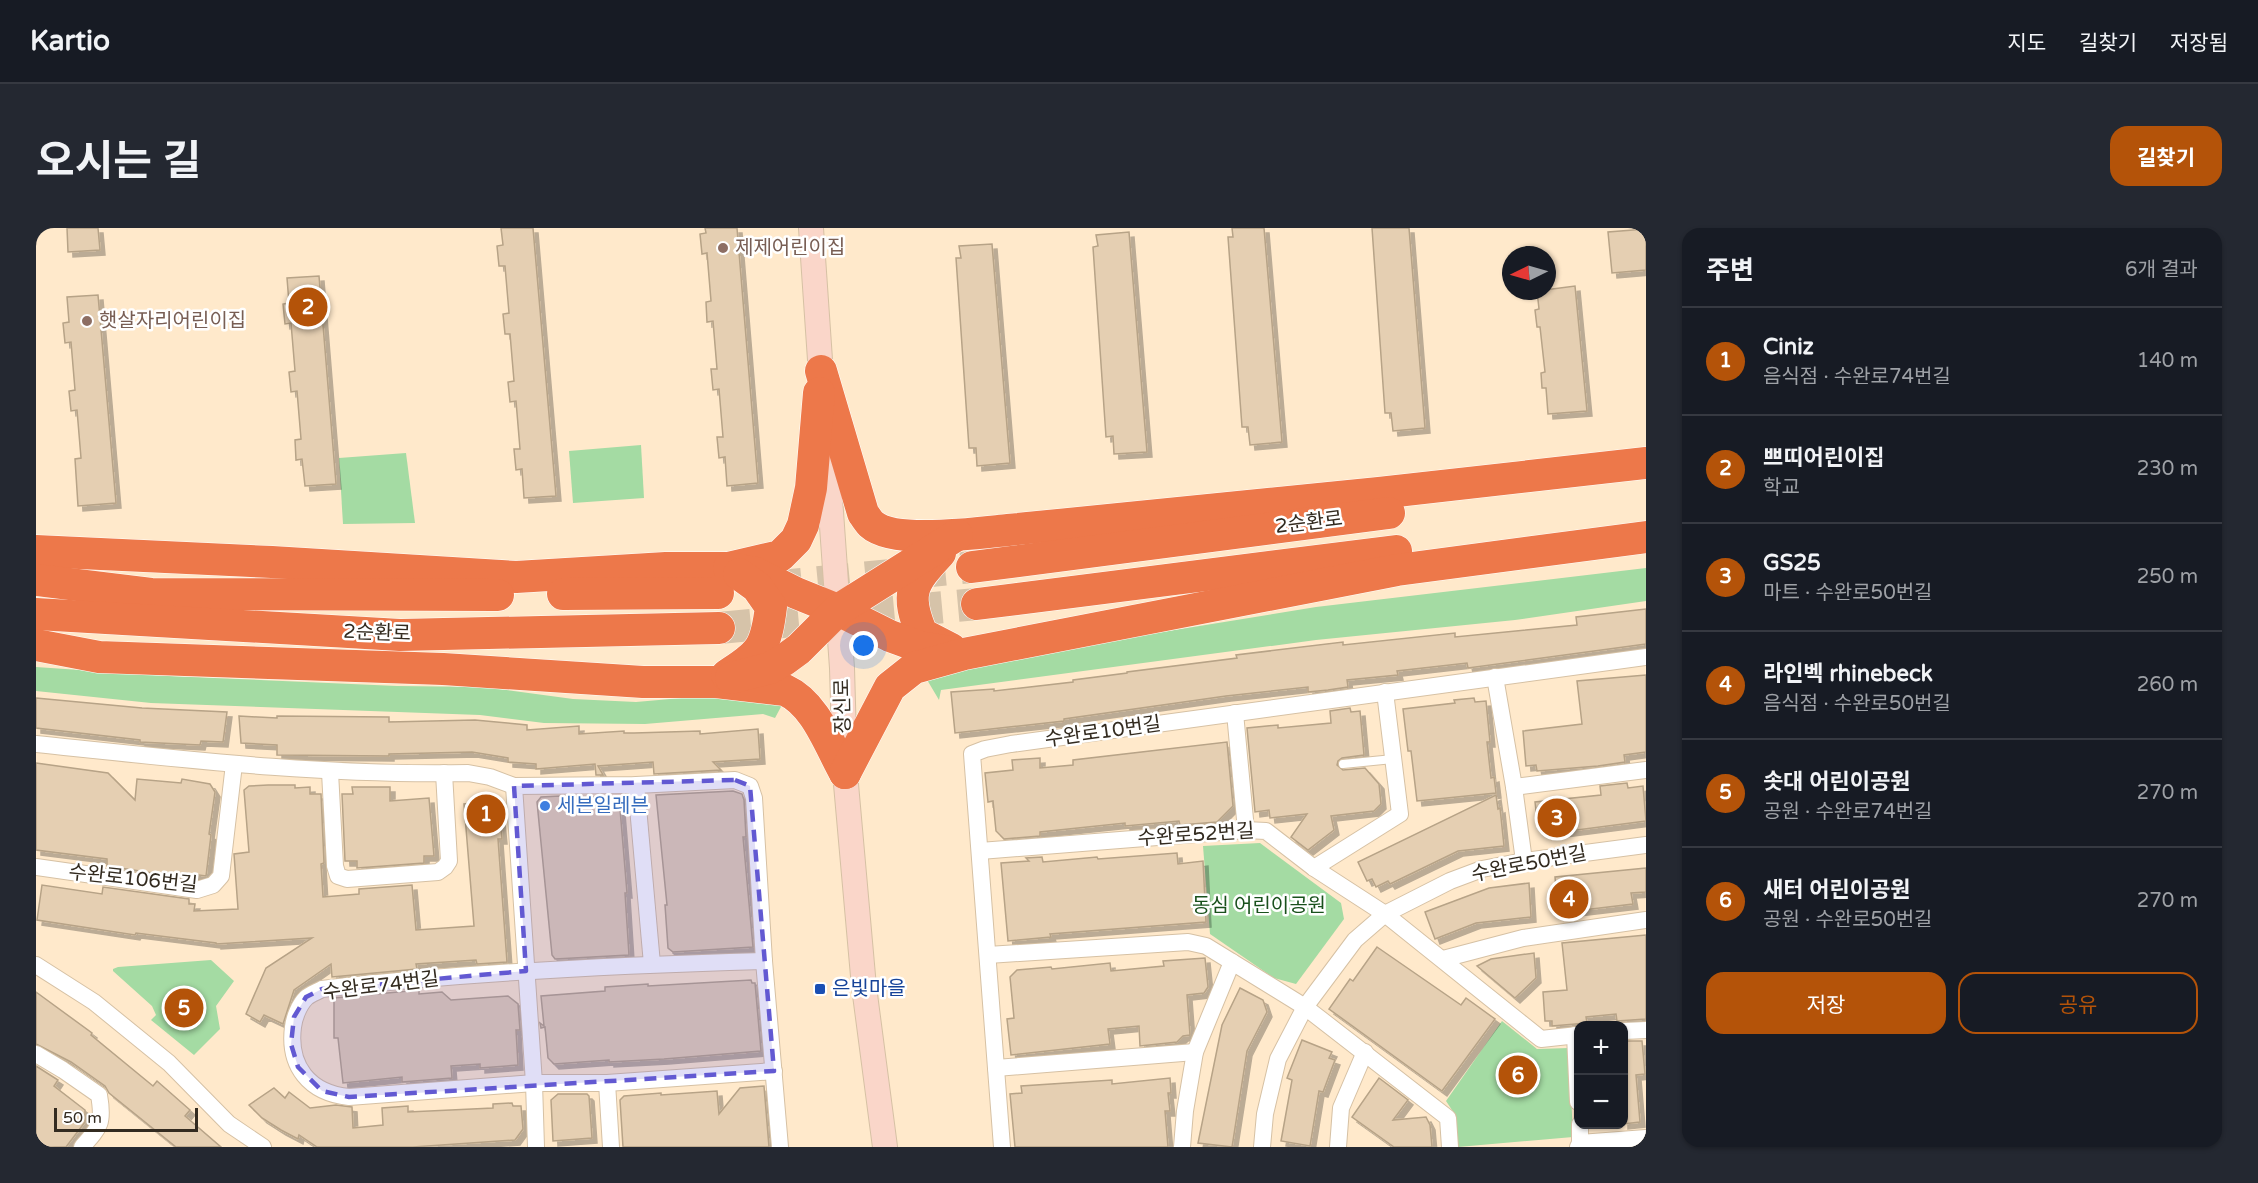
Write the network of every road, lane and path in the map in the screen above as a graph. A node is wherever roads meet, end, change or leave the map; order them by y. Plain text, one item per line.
1 (811, 228) edge
2 (821, 371) junction
3 (1646, 463) edge
4 (1646, 480) edge
5 (1646, 518) edge
6 (957, 535) junction
7 (1646, 537) edge
8 (36, 551) edge
9 (972, 567) tunnel mouth
10 (36, 580) edge
11 (723, 580) junction
12 (977, 604) tunnel mouth
13 (838, 610) junction
14 (36, 614) edge
15 (719, 627) tunnel mouth
16 (36, 645) edge
17 (964, 654) junction
18 (1646, 657) edge
19 (1495, 677) junction
20 (716, 682) junction
21 (1385, 692) junction
22 (1235, 713) junction
23 (36, 744) edge
24 (1393, 759) junction
25 (234, 764) junction
26 (1343, 764) dead end
27 (1646, 770) edge
28 (330, 772) junction
29 (444, 773) junction
30 (845, 773) junction
31 (514, 786) junction
32 (636, 786) junction
33 (1514, 787) junction
34 (1246, 830) junction
35 (1646, 845) edge
36 (980, 851) junction
37 (1524, 861) junction
38 (36, 867) edge
39 (1314, 868) junction
40 (1385, 914) junction
41 (1646, 920) edge
42 (988, 956) junction
43 (1443, 959) junction
44 (764, 961) junction
45 (1232, 962) junction
46 (652, 964) junction
47 (36, 965) edge
48 (526, 970) junction
49 (1305, 1007) junction
50 (1646, 1030) edge
51 (1628, 1032) edge
52 (1574, 1035) edge
53 (1195, 1052) junction
54 (1365, 1052) junction
55 (36, 1054) edge
56 (996, 1068) junction
57 (774, 1071) junction
58 (534, 1083) junction
59 (607, 1083) junction
60 (1580, 1129) edge
61 (1646, 1138) edge
62 (1579, 1145) edge
63 (82, 1147) edge
64 (263, 1147) edge
65 (536, 1147) edge
66 (611, 1147) edge
67 (780, 1147) edge
68 (885, 1147) edge
69 (1002, 1147) edge
70 (1182, 1147) edge
71 (1262, 1147) edge
72 (1338, 1147) edge
73 (1450, 1147) edge

1 - 2 main road, 장신로
2 - 6 highway
2 - 11 highway
2 - 13 main road, 장신로
3 - 6 highway
4 - 9 highway, 2순환로
5 - 12 highway, 2순환로
6 - 13 highway
6 - 17 highway
7 - 17 highway
8 - 11 highway
10 - 11 highway, 2순환로
11 - 13 highway
11 - 20 highway
13 - 17 highway
13 - 20 highway
13 - 30 main road, 장신로
14 - 15 highway, 2순환로
16 - 20 highway
17 - 30 highway
18 - 19 street, 수완로10번길
19 - 21 street, 수완로10번길
19 - 33 street
20 - 30 highway
21 - 22 street, 수완로10번길
21 - 24 street
22 - 34 street
22 - 36 street, 수완로10번길
23 - 25 street
24 - 26 lane
24 - 39 street
25 - 28 street
25 - 38 street, 수완로106번길
27 - 33 street
28 - 29 street
28 - 29 street
29 - 31 street
30 - 68 main road, 장신로
31 - 32 street
31 - 48 street
32 - 44 street
32 - 46 street
33 - 37 street
34 - 36 street, 수완로52번길
34 - 39 street, 수완로52번길
35 - 37 street, 수완로50번길
36 - 42 street
37 - 40 street, 수완로50번길
39 - 40 street, 수완로52번길
40 - 43 street
40 - 49 street, 수완로50번길
41 - 43 street
42 - 45 street
42 - 56 street
43 - 52 street
44 - 46 street, 수완로74번길
44 - 57 street
45 - 49 street
45 - 53 street
46 - 48 street, 수완로74번길
47 - 64 street
48 - 58 street
48 - 58 street, 수완로74번길
49 - 54 street
49 - 71 street, 수완로50번길
50 - 51 street
53 - 56 street
53 - 70 street
54 - 72 street
54 - 73 street
55 - 63 street
56 - 69 street
57 - 59 street, 수완로74번길
57 - 67 street
58 - 59 street, 수완로74번길
58 - 65 street
59 - 66 street
60 - 62 street
61 - 62 street

